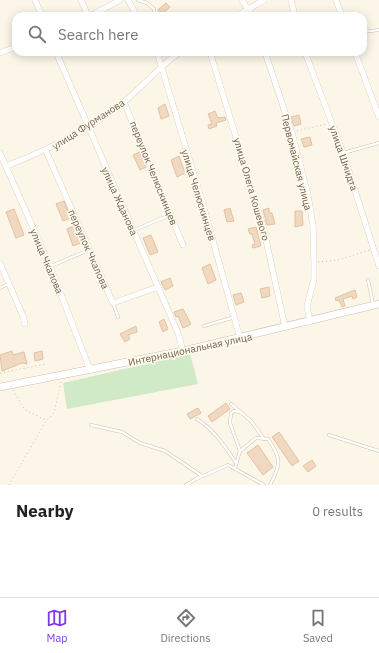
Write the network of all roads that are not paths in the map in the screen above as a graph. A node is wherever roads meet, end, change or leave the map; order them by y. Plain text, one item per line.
1 (35, 0) edge
2 (81, 0) edge
3 (120, 0) edge
4 (128, 0) edge
5 (138, 0) edge
6 (242, 0) edge
7 (264, 0) edge
8 (290, 0) edge
9 (336, 0) edge
10 (248, 9) junction
11 (40, 12) edge
12 (87, 12) edge
13 (97, 12) edge
14 (135, 12) edge
15 (154, 12) edge
16 (243, 12) edge
17 (250, 12) edge
18 (294, 12) edge
19 (340, 12) edge
20 (379, 30) edge
21 (367, 31) edge
22 (12, 48) edge
23 (0, 53) edge
24 (58, 56) edge
25 (158, 56) edge
26 (175, 56) edge
27 (211, 56) edge
28 (266, 56) edge
29 (306, 56) edge
30 (356, 56) edge
31 (162, 67) junction
32 (124, 102) junction
33 (379, 117) edge
34 (88, 126) junction
35 (379, 143) edge
36 (46, 151) junction
37 (343, 153) junction
38 (0, 154) edge
39 (6, 166) junction
40 (170, 214) junction
41 (133, 230) junction
42 (183, 245) dead end
43 (89, 250) junction
44 (0, 263) edge
45 (50, 266) junction
46 (379, 266) edge
47 (368, 280) dead end
48 (9, 284) junction
49 (158, 287) junction
50 (0, 288) edge
51 (113, 303) junction
52 (376, 305) edge
53 (118, 317) dead end
54 (235, 317) junction
55 (310, 322) junction
56 (25, 324) dead end
57 (204, 326) dead end
58 (285, 327) junction
59 (240, 338) junction
60 (183, 351) junction
61 (90, 370) junction
62 (0, 387) edge
63 (231, 404) dead end
64 (240, 412) junction
65 (197, 420) dead end
66 (91, 425) dead end
67 (329, 435) dead end
68 (264, 439) junction
69 (240, 451) junction
70 (379, 451) edge
71 (236, 463) junction
72 (234, 468) junction
73 (202, 476) junction
74 (186, 485) edge
75 (264, 485) edge
76 (270, 485) edge

1 - 11 street
2 - 12 street
3 - 13 street
4 - 14 street
5 - 15 lane
6 - 10 street
7 - 10 street
8 - 18 street
9 - 19 street
10 - 16 street
10 - 17 street
20 - 21 lane
22 - 23 street
24 - 34 street, улица Жданова
25 - 31 street, улица Челюскинцев
26 - 31 street, улица Фурманова
27 - 58 street, улица Олега Кошевого
28 - 55 street, Первомайская улица
29 - 37 street, улица Шмидта
30 - 33 street
31 - 32 street, улица Фурманова
31 - 54 street, улица Челюскинцев
32 - 34 street, улица Фурманова
32 - 40 street, переулок Челюскинцев
34 - 36 street, улица Фурманова
34 - 41 street, улица Жданова
35 - 37 lane
36 - 39 street, улица Фурманова
36 - 43 street, переулок Чкалова
37 - 46 street, улица Шмидта
38 - 39 street, улица Чкалова
39 - 45 street, улица Чкалова
40 - 41 lane
40 - 42 street, переулок Челюскинцев
41 - 49 street, улица Жданова
43 - 45 lane
43 - 51 street, переулок Чкалова
44 - 48 street
45 - 61 street, улица Чкалова
47 - 52 lane
48 - 50 lane
48 - 56 street
49 - 51 street
49 - 60 street, улица Жданова
51 - 53 lane
52 - 55 street, Интернациональная улица
54 - 57 lane
54 - 59 street, улица Челюскинцев
55 - 58 street, Интернациональная улица
58 - 59 street, Интернациональная улица
59 - 60 street, Интернациональная улица
60 - 61 street, Интернациональная улица
61 - 62 street, Интернациональная улица
63 - 64 lane
64 - 68 lane
64 - 69 lane
65 - 71 lane
66 - 73 lane
67 - 70 lane
68 - 69 lane
68 - 76 lane
69 - 71 lane
71 - 72 lane
72 - 73 lane
72 - 75 lane
73 - 74 lane

